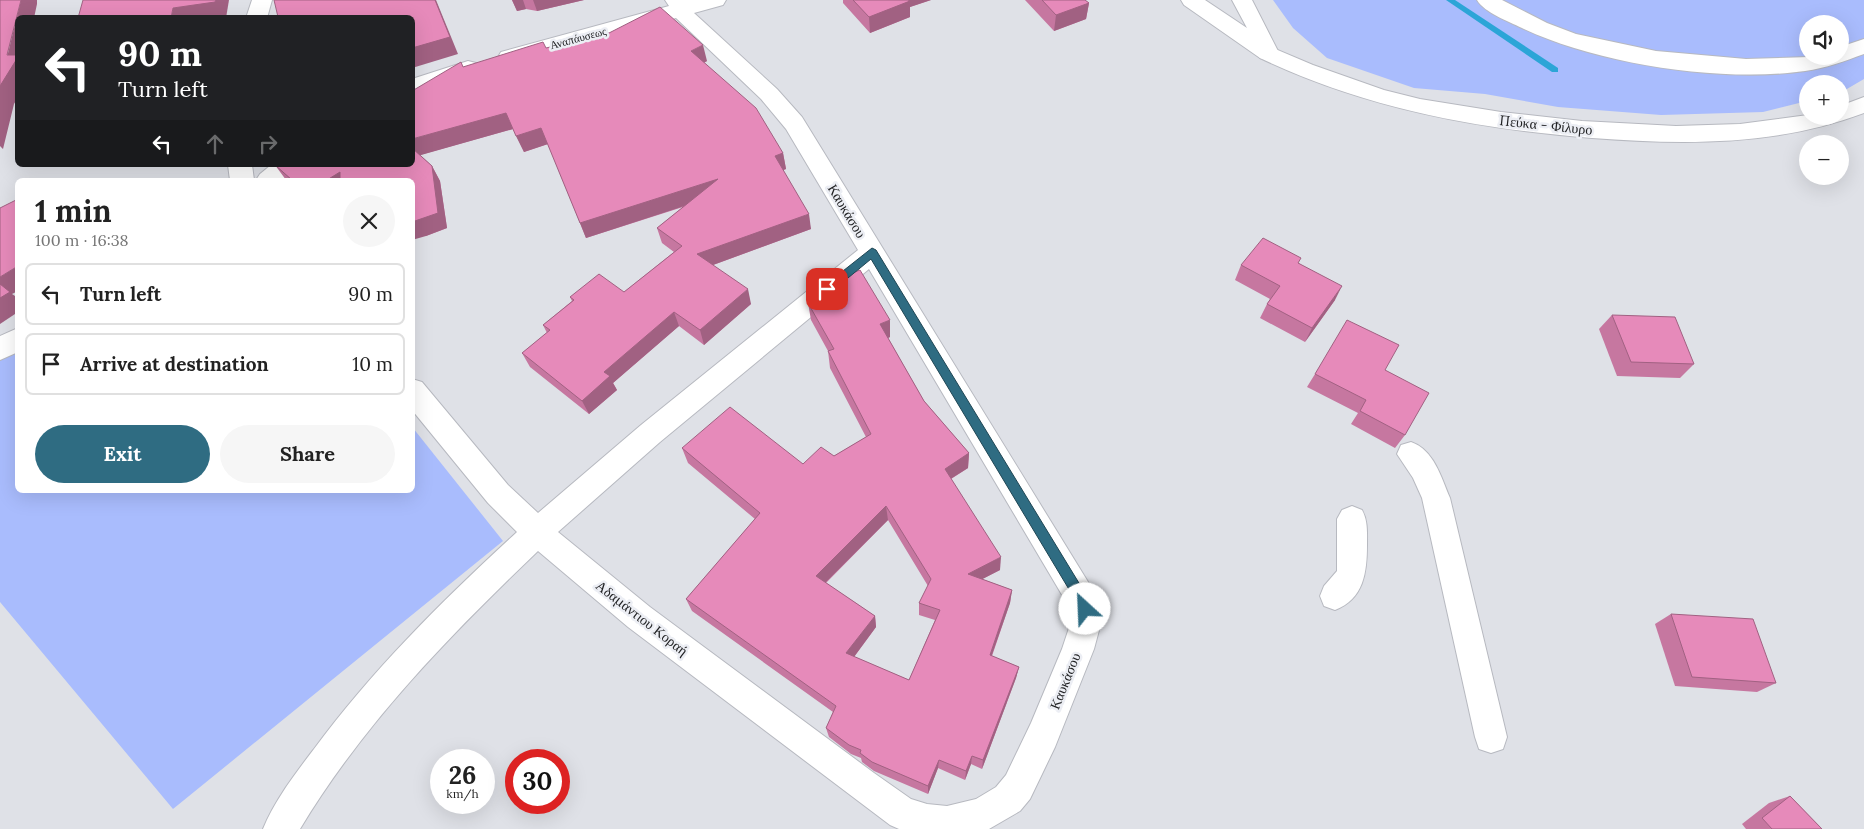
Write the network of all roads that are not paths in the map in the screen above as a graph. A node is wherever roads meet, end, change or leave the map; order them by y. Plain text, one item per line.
1 (262, 0) edge
2 (716, 0) edge
3 (1191, 0) edge
4 (1242, 0) edge
5 (1487, 0) edge
6 (677, 5) edge
7 (257, 15) edge
8 (1864, 46) edge
9 (1849, 52) edge
10 (1268, 53) junction
11 (1799, 64) edge
12 (415, 86) edge
13 (1864, 105) edge
14 (1849, 111) edge
15 (1799, 124) edge
16 (284, 167) edge
17 (271, 178) edge
18 (872, 252) junction
19 (15, 340) edge
20 (0, 349) edge
21 (415, 394) edge
22 (1411, 454) dead end
23 (1352, 519) dead end
24 (537, 532) junction
25 (1334, 596) dead end
26 (1491, 737) dead end
27 (902, 813) joint
28 (280, 829) edge

1 - 7 street
2 - 6 street, Αναπάυσεως
3 - 10 street, Πεύκα - Φίλυρο
4 - 10 street
5 - 11 street
6 - 12 street, Αναπάυσεως
6 - 18 street, Καυκάσου
8 - 9 street
10 - 15 street, Πεύκα - Φίλυρο
13 - 14 street
16 - 17 street
18 - 24 street
18 - 27 street, Καυκάσου
19 - 20 street
21 - 24 street, Αδαμάντιου Κοραή
22 - 26 street
23 - 25 street
24 - 27 street, Αδαμάντιου Κοραή
24 - 28 street

